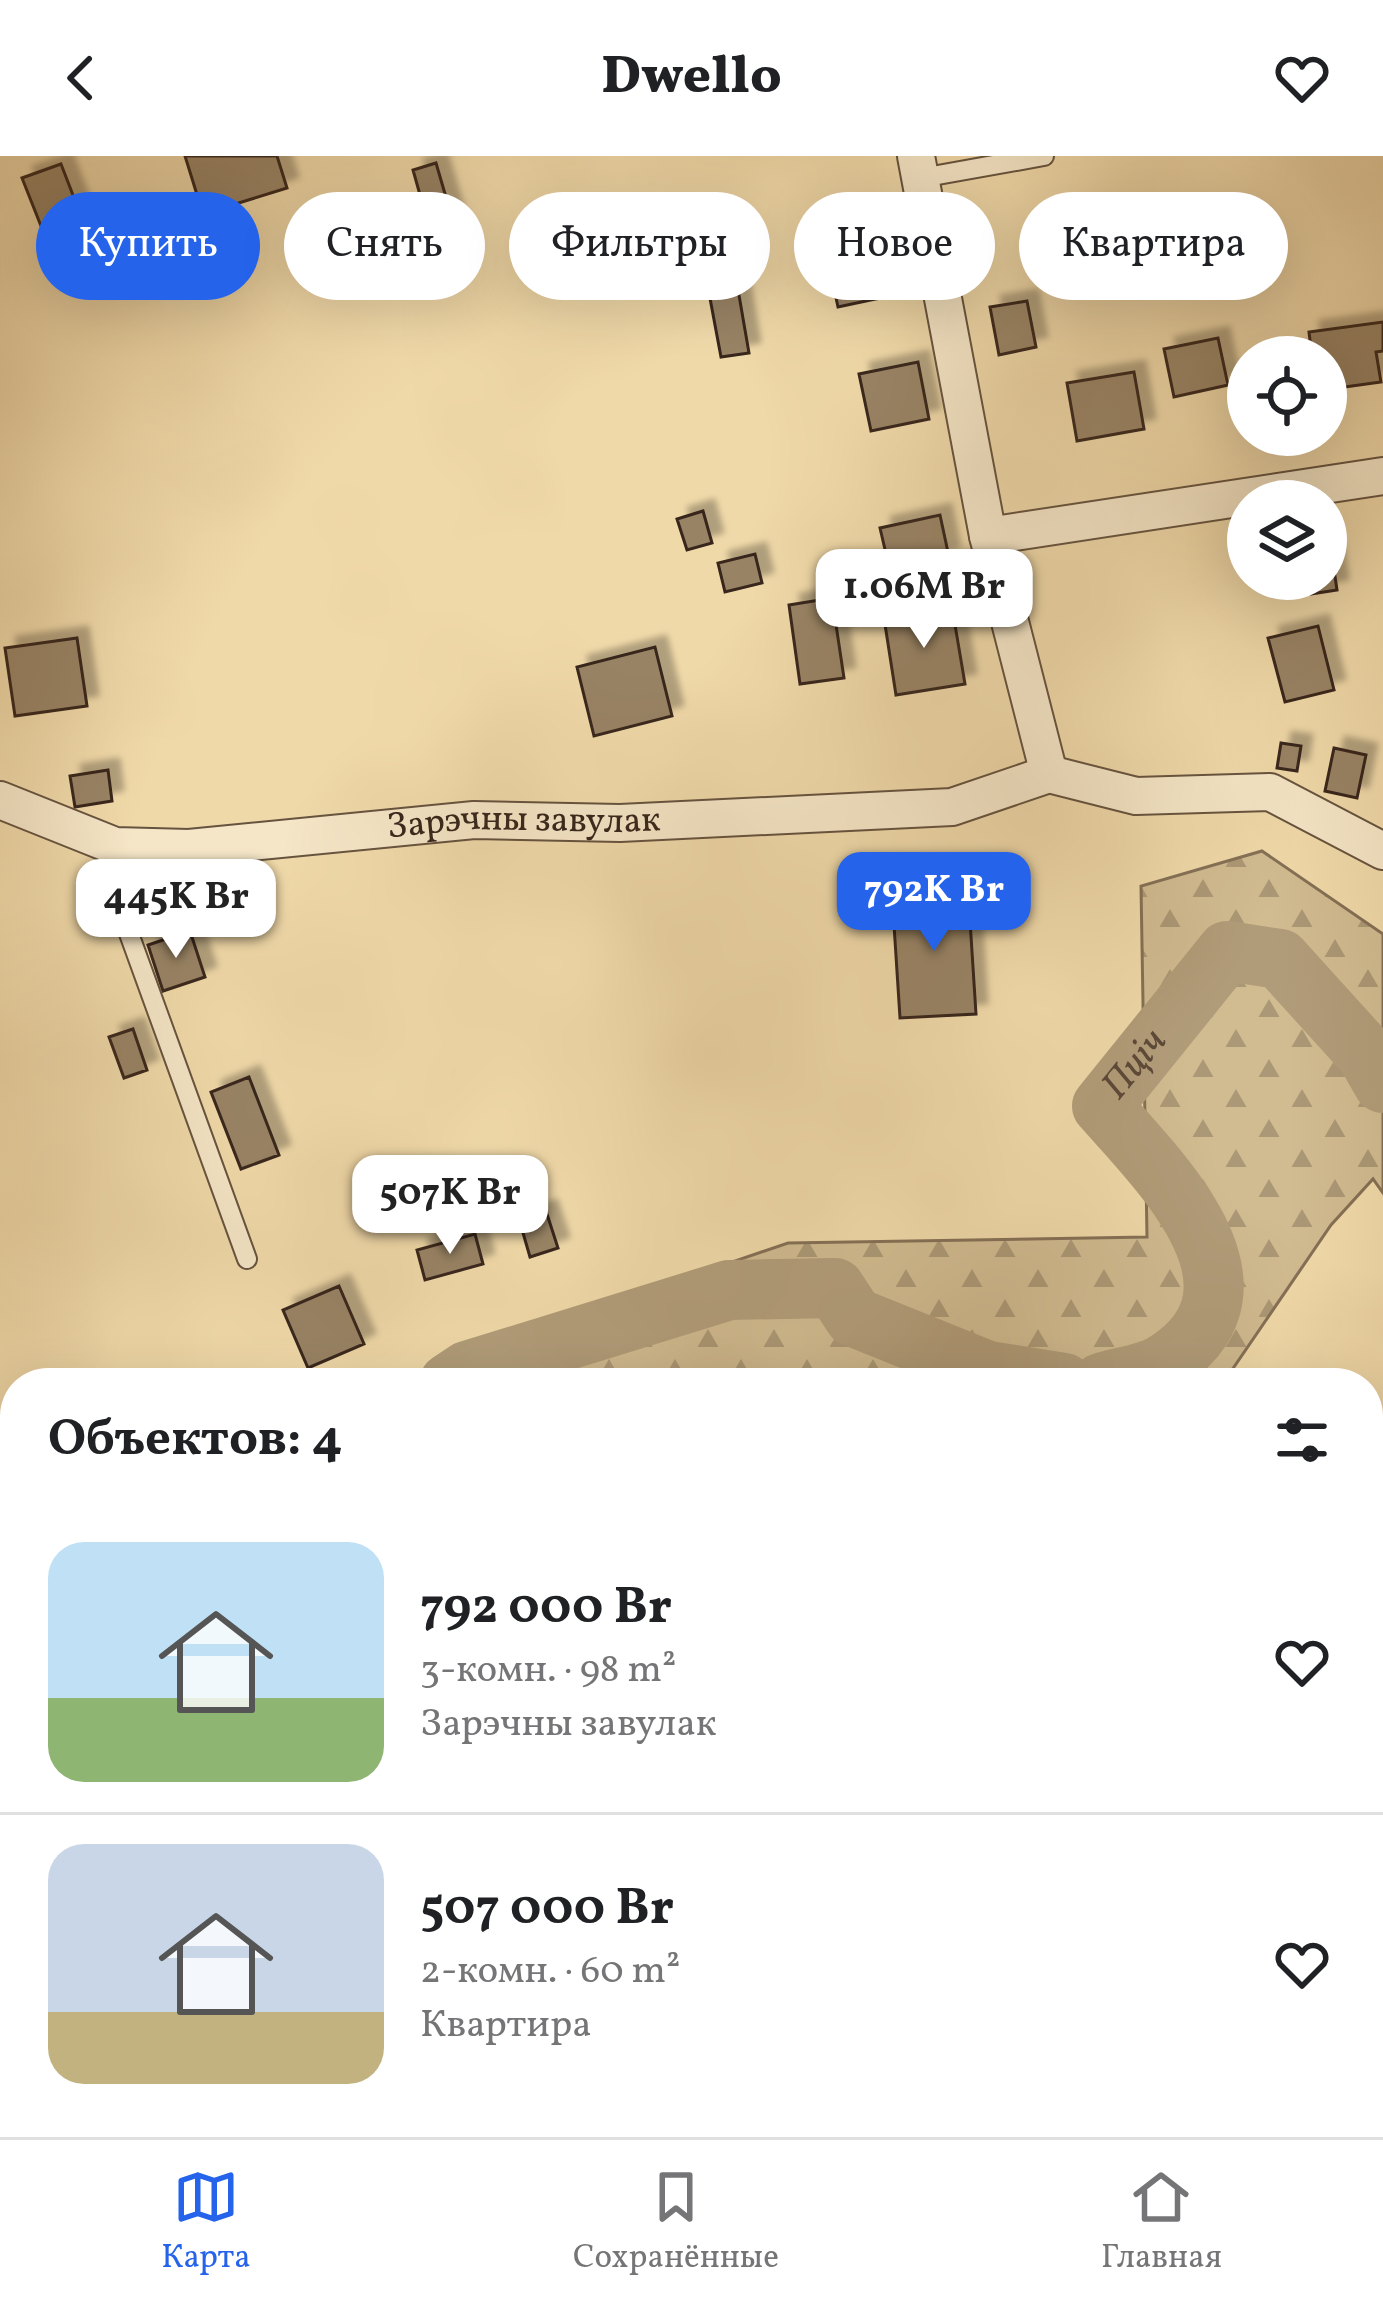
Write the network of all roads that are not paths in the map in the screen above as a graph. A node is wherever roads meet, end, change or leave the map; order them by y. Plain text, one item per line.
1 (1044, 156) edge
2 (918, 167) edge
3 (1383, 476) edge
4 (988, 536) junction
5 (1049, 774) junction
6 (0, 800) edge
7 (116, 846) junction
8 (1383, 851) edge
9 (247, 1259) dead end

1 - 2 lane
2 - 4 street
3 - 4 street
4 - 5 street
5 - 7 street, Зарэчны завулак
5 - 8 street
6 - 7 street, Зарэчны завулак
7 - 9 lane

